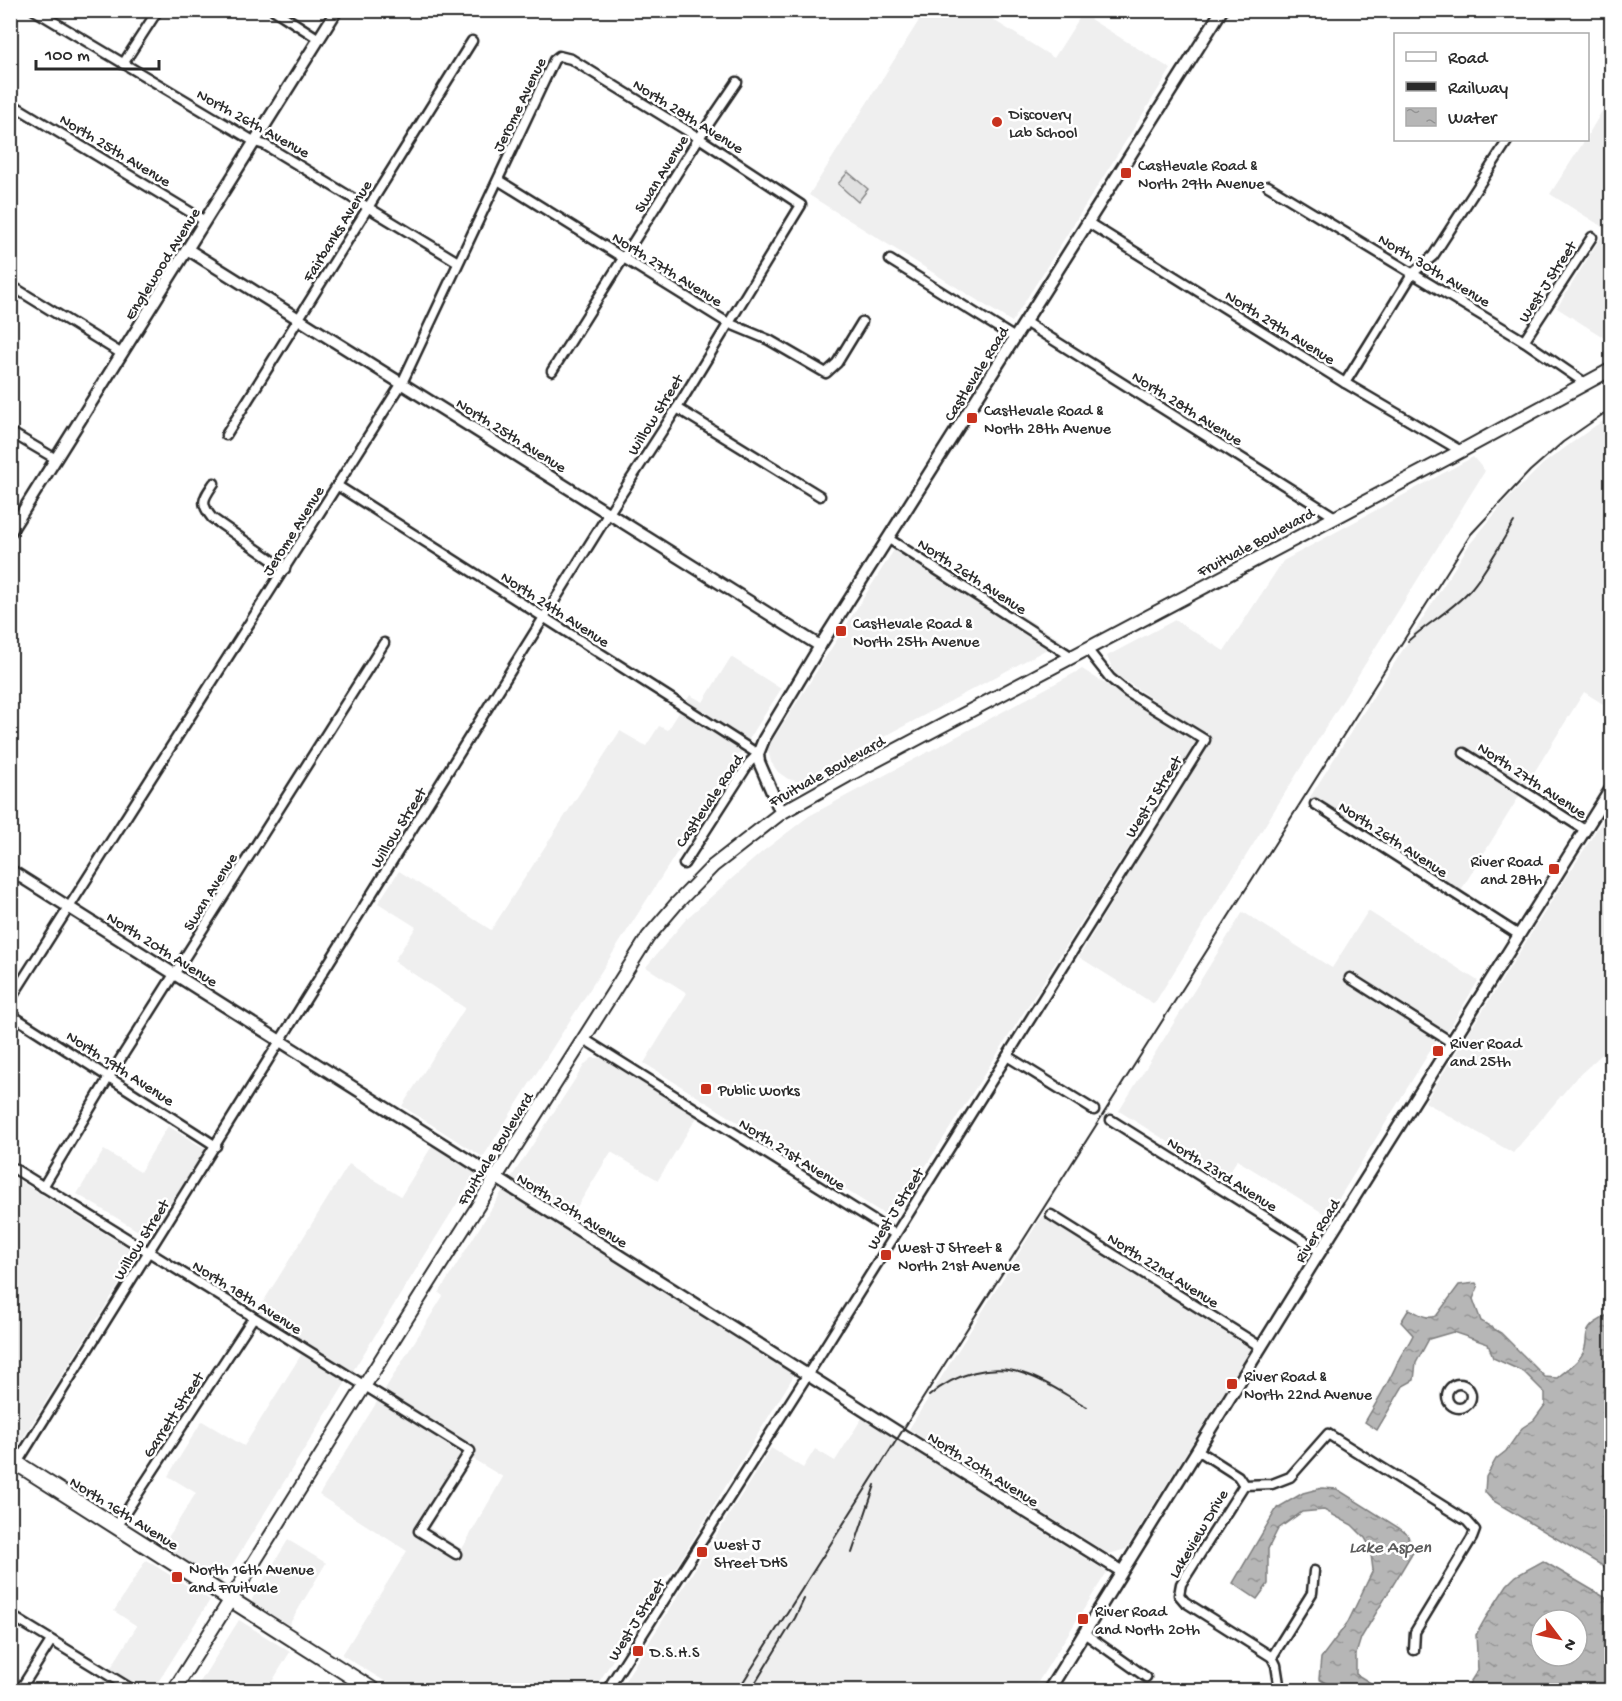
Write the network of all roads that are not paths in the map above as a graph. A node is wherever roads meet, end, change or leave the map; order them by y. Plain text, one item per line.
1 (34, 10) edge
2 (158, 10) edge
3 (274, 10) edge
4 (337, 10) edge
5 (1222, 10) edge
6 (319, 39) junction
7 (472, 41) dead end
8 (559, 56) joint
9 (123, 64) junction
10 (737, 82) dead end
11 (10, 103) edge
12 (699, 138) junction
13 (1507, 141) edge
14 (255, 142) junction
15 (498, 180) junction
16 (1268, 186) dead end
17 (801, 205) joint
18 (369, 206) junction
19 (205, 221) junction
20 (1087, 222) junction
21 (1592, 237) dead end
22 (187, 249) junction
23 (624, 259) junction
24 (890, 260) dead end
25 (458, 262) junction
26 (1413, 273) junction
27 (10, 285) edge
28 (298, 318) junction
29 (862, 322) dead end
30 (1024, 322) junction
31 (728, 323) junction
32 (1015, 338) junction
33 (1524, 341) junction
34 (122, 354) junction
35 (1611, 369) edge
36 (552, 371) dead end
37 (402, 383) junction
38 (1345, 383) junction
39 (1585, 383) junction
40 (677, 408) junction
41 (10, 432) edge
42 (226, 435) dead end
43 (1461, 451) junction
44 (56, 459) junction
45 (214, 483) dead end
46 (338, 486) junction
47 (820, 496) dead end
48 (609, 513) junction
49 (1335, 517) junction
50 (10, 532) edge
51 (889, 539) junction
52 (285, 569) junction
53 (545, 619) junction
54 (384, 643) dead end
55 (820, 646) junction
56 (1088, 649) junction
57 (1072, 657) junction
58 (1464, 753) dead end
59 (758, 754) junction
60 (1611, 787) edge
61 (1315, 804) dead end
62 (781, 813) junction
63 (1585, 830) junction
64 (684, 864) dead end
65 (10, 870) edge
66 (70, 907) junction
67 (1519, 935) junction
68 (174, 974) junction
69 (1350, 978) dead end
70 (10, 1000) edge
71 (10, 1014) edge
72 (584, 1039) junction
73 (280, 1040) junction
74 (1451, 1042) junction
75 (1007, 1056) junction
76 (109, 1077) junction
77 (1094, 1110) dead end
78 (1111, 1120) dead end
79 (216, 1146) junction
80 (10, 1166) edge
81 (495, 1178) junction
82 (43, 1187) junction
83 (1051, 1215) dead end
84 (895, 1234) junction
85 (1320, 1251) junction
86 (150, 1252) junction
87 (253, 1318) junction
88 (1261, 1347) junction
89 (808, 1374) junction
90 (364, 1386) junction
91 (1198, 1451) junction
92 (14, 1461) edge
93 (1244, 1485) junction
94 (116, 1527) junction
95 (456, 1554) dead end
96 (1121, 1571) junction
97 (1314, 1571) dead end
98 (232, 1600) junction
99 (10, 1615) edge
100 (1084, 1633) junction
101 (51, 1641) junction
102 (1414, 1650) dead end
103 (1272, 1657) junction
104 (1146, 1677) dead end
105 (20, 1690) edge
106 (134, 1690) edge
107 (174, 1690) edge
108 (373, 1690) edge
109 (607, 1690) edge
110 (1049, 1690) edge
111 (1280, 1690) edge

1 - 9 street, North 26th Avenue
2 - 9 street
3 - 6 street
4 - 6 street, Englewood Avenue
5 - 20 street, Castlevale Road
6 - 14 street, Englewood Avenue
7 - 18 street, Fairbanks Avenue
8 - 12 street, North 28th Avenue
8 - 15 street, Jerome Avenue
9 - 14 street, North 26th Avenue
10 - 12 street, Swan Avenue
11 - 19 street, North 25th Avenue
12 - 17 street, North 28th Avenue
12 - 23 street, Swan Avenue
13 - 26 street
14 - 18 street, North 26th Avenue
14 - 19 street, Englewood Avenue
15 - 23 street, North 27th Avenue
15 - 25 street, Jerome Avenue
16 - 26 street, North 30th Avenue
17 - 31 street, Willow Street
18 - 25 street, North 26th Avenue
18 - 28 street, Fairbanks Avenue
19 - 22 street, Englewood Avenue
20 - 30 street, Castlevale Road
20 - 38 street, North 29th Avenue
21 - 33 street, West J Street
22 - 28 street, North 25th Avenue
22 - 34 street, Englewood Avenue
23 - 31 street, North 27th Avenue
23 - 36 street, Swan Avenue
24 - 32 street
25 - 37 street, Jerome Avenue
26 - 33 street, North 30th Avenue
26 - 38 street
27 - 34 street
28 - 37 street, North 25th Avenue
28 - 42 street, Fairbanks Avenue
29 - 31 street, North 27th Avenue
30 - 32 street, Castlevale Road
30 - 49 street, North 28th Avenue
31 - 40 street, Willow Street
32 - 51 street, Castlevale Road
33 - 39 street, North 30th Avenue
34 - 44 street, Englewood Avenue
35 - 39 main road, Fruitvale Boulevard
37 - 46 street, Jerome Avenue
37 - 48 street, North 25th Avenue
38 - 43 street, North 29th Avenue
39 - 43 main road, Fruitvale Boulevard
40 - 47 street
40 - 48 street, Willow Street
41 - 44 street
43 - 49 main road, Fruitvale Boulevard
44 - 50 street, Englewood Avenue
45 - 52 street
46 - 52 street, Jerome Avenue
46 - 53 street, North 24th Avenue
48 - 53 street, Willow Street
48 - 55 street, North 25th Avenue
49 - 56 main road, Fruitvale Boulevard
51 - 55 street, Castlevale Road
51 - 57 street, North 26th Avenue
52 - 66 street, Jerome Avenue
53 - 59 street, North 24th Avenue
53 - 73 street, Willow Street
54 - 68 street, Swan Avenue
55 - 59 street, Castlevale Road
56 - 57 main road, Fruitvale Boulevard
56 - 75 street, West J Street
57 - 62 main road, Fruitvale Boulevard
58 - 63 street, North 27th Avenue
59 - 62 street, Castlevale Road
59 - 64 street, Castlevale Road
60 - 63 street, River Road
61 - 67 street, North 26th Avenue
62 - 72 main road, Fruitvale Boulevard
63 - 67 street, River Road
65 - 66 street, North 20th Avenue
66 - 68 street, North 20th Avenue
66 - 70 street, Jerome Avenue
67 - 74 street, River Road
68 - 73 street, North 20th Avenue
68 - 76 street, Swan Avenue
69 - 74 street
71 - 76 street, North 19th Avenue
72 - 81 main road, Fruitvale Boulevard
72 - 84 street, North 21st Avenue
73 - 79 street, Willow Street
73 - 81 street, North 20th Avenue
74 - 85 street, River Road
75 - 77 street
75 - 84 street, West J Street
76 - 79 street, North 19th Avenue
76 - 82 street, Swan Avenue
78 - 85 street, North 23rd Avenue
79 - 86 street, Willow Street
80 - 82 street, North 18th Avenue
81 - 89 street, North 20th Avenue
81 - 90 main road, Fruitvale Boulevard
82 - 86 street, North 18th Avenue
83 - 88 street, North 22nd Avenue
84 - 89 street, West J Street
85 - 88 street, River Road
86 - 87 street, North 18th Avenue
86 - 92 street, Willow Street
87 - 90 street, North 18th Avenue
87 - 94 street, Garrett Street
88 - 91 street, River Road
89 - 96 street, North 20th Avenue
89 - 109 street, West J Street
90 - 95 street, North 18th Avenue
90 - 98 main road, Fruitvale Boulevard
91 - 93 street
91 - 96 street, River Road
92 - 94 main road, North 16th Avenue
93 - 102 street, Lakeview Drive
93 - 103 street, Lakeview Drive
94 - 98 main road, North 16th Avenue
96 - 100 street, River Road
97 - 103 street
98 - 107 main road, Fruitvale Boulevard
98 - 108 main road, North 16th Avenue
99 - 101 street
100 - 104 street
100 - 110 street, River Road
101 - 105 street
101 - 106 street
103 - 111 street

